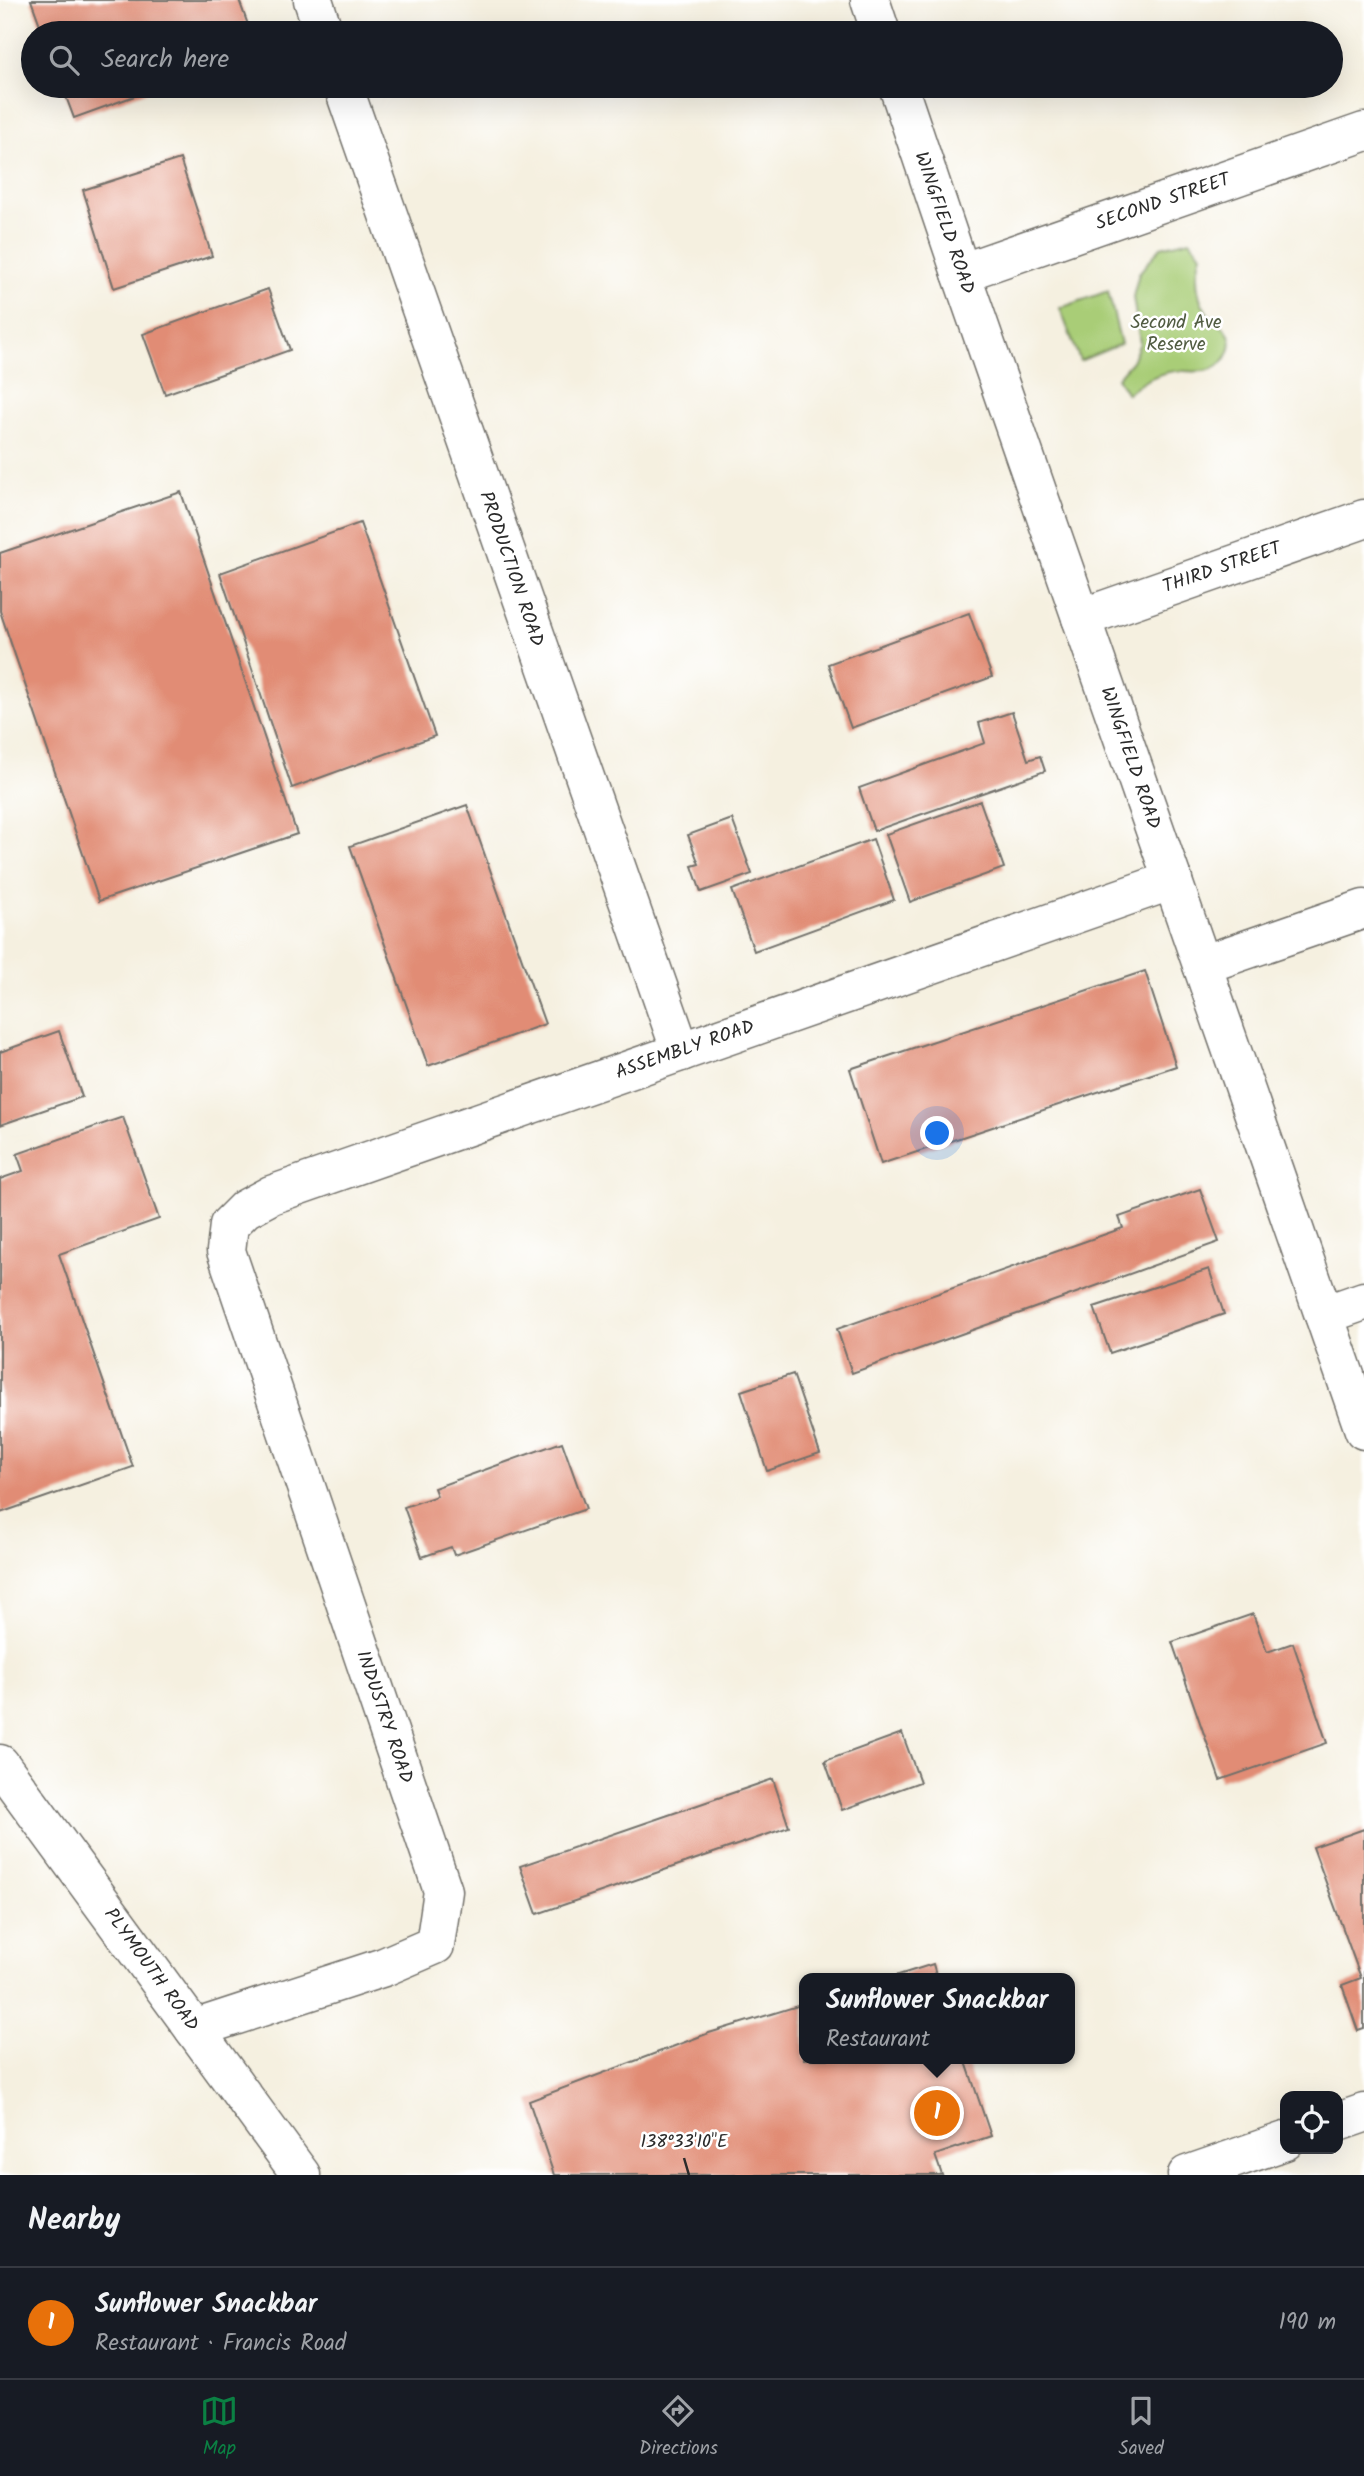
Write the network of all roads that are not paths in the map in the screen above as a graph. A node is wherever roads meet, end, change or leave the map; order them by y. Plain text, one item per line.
1 (313, 0) edge
2 (870, 0) edge
3 (320, 21) edge
4 (877, 21) edge
5 (347, 98) edge
6 (902, 98) edge
7 (1364, 132) edge
8 (961, 274) junction
9 (1364, 519) edge
10 (1081, 618) junction
11 (1173, 880) junction
12 (1364, 909) edge
13 (1202, 965) junction
14 (681, 1052) junction
15 (226, 1251) joint
16 (1364, 1301) edge
17 (1324, 1315) junction
18 (1364, 1430) edge
19 (0, 1765) edge
20 (194, 2029) junction
21 (1364, 2113) edge
22 (1343, 2120) edge
23 (1280, 2143) edge
24 (302, 2175) edge
25 (1187, 2175) edge

1 - 3 street
2 - 4 street
5 - 14 street, PRODUCTION ROAD
6 - 8 street, WINGFIELD ROAD
7 - 8 street, SECOND STREET
8 - 10 street, WINGFIELD ROAD
9 - 10 street, THIRD STREET
10 - 11 street, WINGFIELD ROAD
11 - 13 street, WINGFIELD ROAD
11 - 14 street, ASSEMBLY ROAD
12 - 13 street
13 - 17 street, WINGFIELD ROAD
14 - 15 street, ASSEMBLY ROAD
15 - 20 street, INDUSTRY ROAD
16 - 17 street
17 - 18 street, WINGFIELD ROAD
19 - 20 street, PLYMOUTH ROAD
20 - 24 street, PLYMOUTH ROAD
21 - 22 street
23 - 25 street

